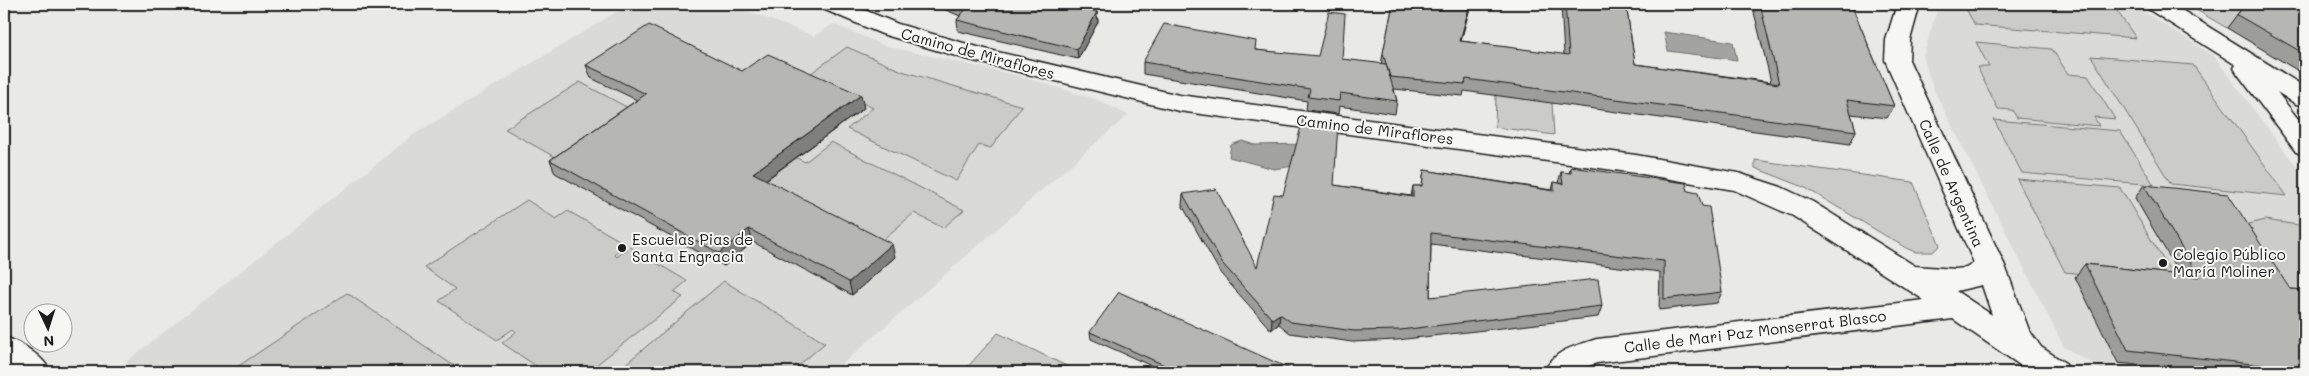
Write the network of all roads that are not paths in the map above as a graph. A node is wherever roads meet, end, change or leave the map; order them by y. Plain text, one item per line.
1 (831, 4) edge
2 (1909, 4) edge
3 (2156, 4) edge
4 (2235, 53) junction
5 (2305, 98) edge
6 (2305, 146) edge
7 (1990, 266) junction
8 (1907, 274) junction
9 (1958, 306) junction
10 (4, 349) edge
11 (2043, 365) edge
12 (35, 372) edge
13 (1560, 372) edge

1 - 8 street, Camino de Miraflores
2 - 7 street, Calle de Argentina
3 - 4 street
4 - 5 street
4 - 6 street
7 - 8 street, Camino de Miraflores
7 - 11 street, Calle de Argentina
8 - 9 street, Camino de Miraflores
9 - 11 street, Camino de Miraflores
9 - 13 street, Calle de Mari Paz Monserrat Blasco
10 - 12 street

